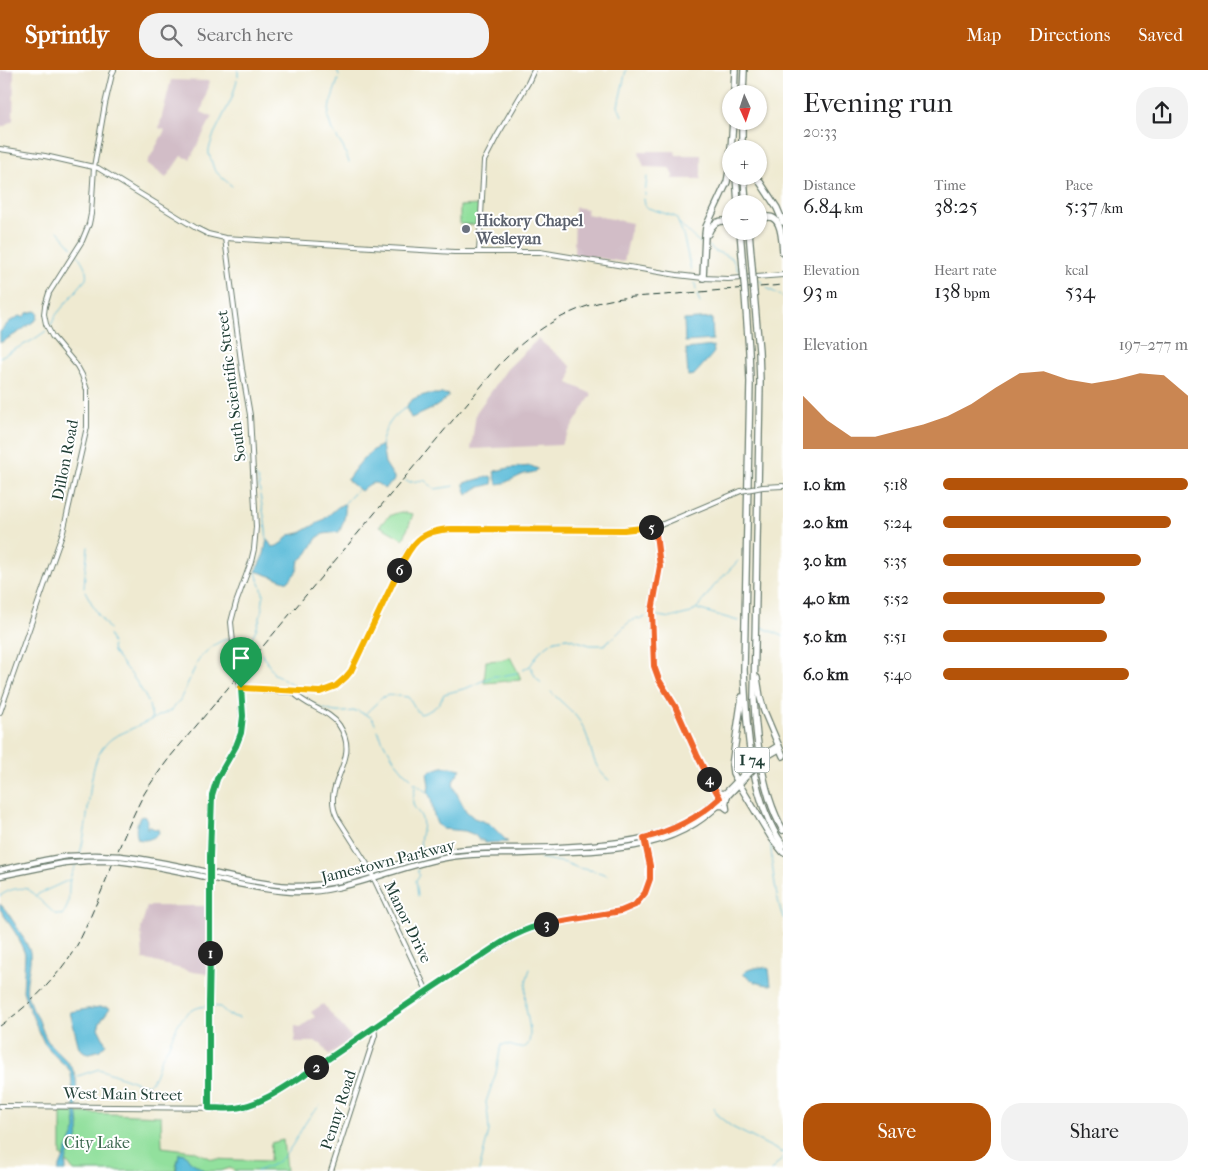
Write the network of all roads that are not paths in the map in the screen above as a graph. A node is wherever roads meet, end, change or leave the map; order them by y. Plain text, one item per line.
1 (114, 70) edge
2 (534, 70) edge
3 (735, 70) edge
4 (744, 70) edge
5 (734, 85) edge
6 (743, 85) edge
7 (0, 149) edge
8 (94, 167) junction
9 (726, 185) edge
10 (762, 185) edge
11 (767, 217) edge
12 (722, 220) edge
13 (783, 222) edge
14 (225, 238) junction
15 (740, 240) edge
16 (750, 240) edge
17 (478, 252) junction
18 (783, 253) edge
19 (783, 275) edge
20 (705, 278) junction
21 (783, 486) edge
22 (655, 526) junction
23 (754, 660) junction
24 (744, 670) junction
25 (241, 688) junction
26 (293, 692) junction
27 (7, 693) junction
28 (0, 694) edge
29 (0, 712) edge
30 (781, 746) edge
31 (783, 756) edge
32 (738, 783) junction
33 (716, 791) junction
34 (726, 795) junction
35 (721, 800) junction
36 (718, 806) junction
37 (783, 830) edge
38 (644, 838) junction
39 (646, 844) junction
40 (783, 846) edge
41 (783, 852) edge
42 (0, 870) edge
43 (210, 872) junction
44 (371, 873) junction
45 (0, 876) edge
46 (210, 878) junction
47 (374, 878) junction
48 (427, 991) junction
49 (374, 1028) junction
50 (0, 1106) edge
51 (209, 1108) junction
52 (331, 1171) edge

1 - 8 street, Dillon Road
2 - 17 street
3 - 5 highway
4 - 6 highway
7 - 8 street
8 - 14 street
8 - 27 street, Dillon Road
9 - 20 highway
10 - 13 highway
11 - 18 highway
12 - 20 highway
14 - 17 street
14 - 25 street, South Scientific Street
15 - 24 highway, I 74, bridge
16 - 23 highway, I 74, bridge
17 - 20 street
19 - 20 street
21 - 22 street, bridge
22 - 26 street
22 - 33 street
23 - 30 highway
23 - 37 highway, I 74
24 - 32 highway
24 - 40 highway, I 74
25 - 26 street
25 - 43 street, South Scientific Street
26 - 44 street, Manor Drive
27 - 28 street
27 - 29 street, Dillon Road
30 - 31 highway
30 - 32 main road, Jamestown Parkway, bridge
32 - 34 main road, Jamestown Parkway
32 - 41 highway
33 - 34 main road
33 - 35 street
34 - 35 main road, Jamestown Parkway
34 - 36 main road
35 - 36 main road, Jamestown Parkway
35 - 38 main road, Jamestown Parkway
36 - 39 main road, Jamestown Parkway
38 - 39 street, West Main Street
38 - 44 main road, Jamestown Parkway
39 - 47 main road, Jamestown Parkway
39 - 48 street, West Main Street
42 - 43 main road, Jamestown Parkway, bridge
43 - 44 main road, Jamestown Parkway
43 - 46 street, South Scientific Street
44 - 47 street, Manor Drive
45 - 46 main road, Jamestown Parkway, bridge
46 - 47 main road, Jamestown Parkway
46 - 51 street, South Scientific Street
47 - 48 street, Manor Drive
48 - 49 street, West Main Street
49 - 51 street, West Main Street
49 - 52 street, Penny Road
50 - 51 street, West Main Street

